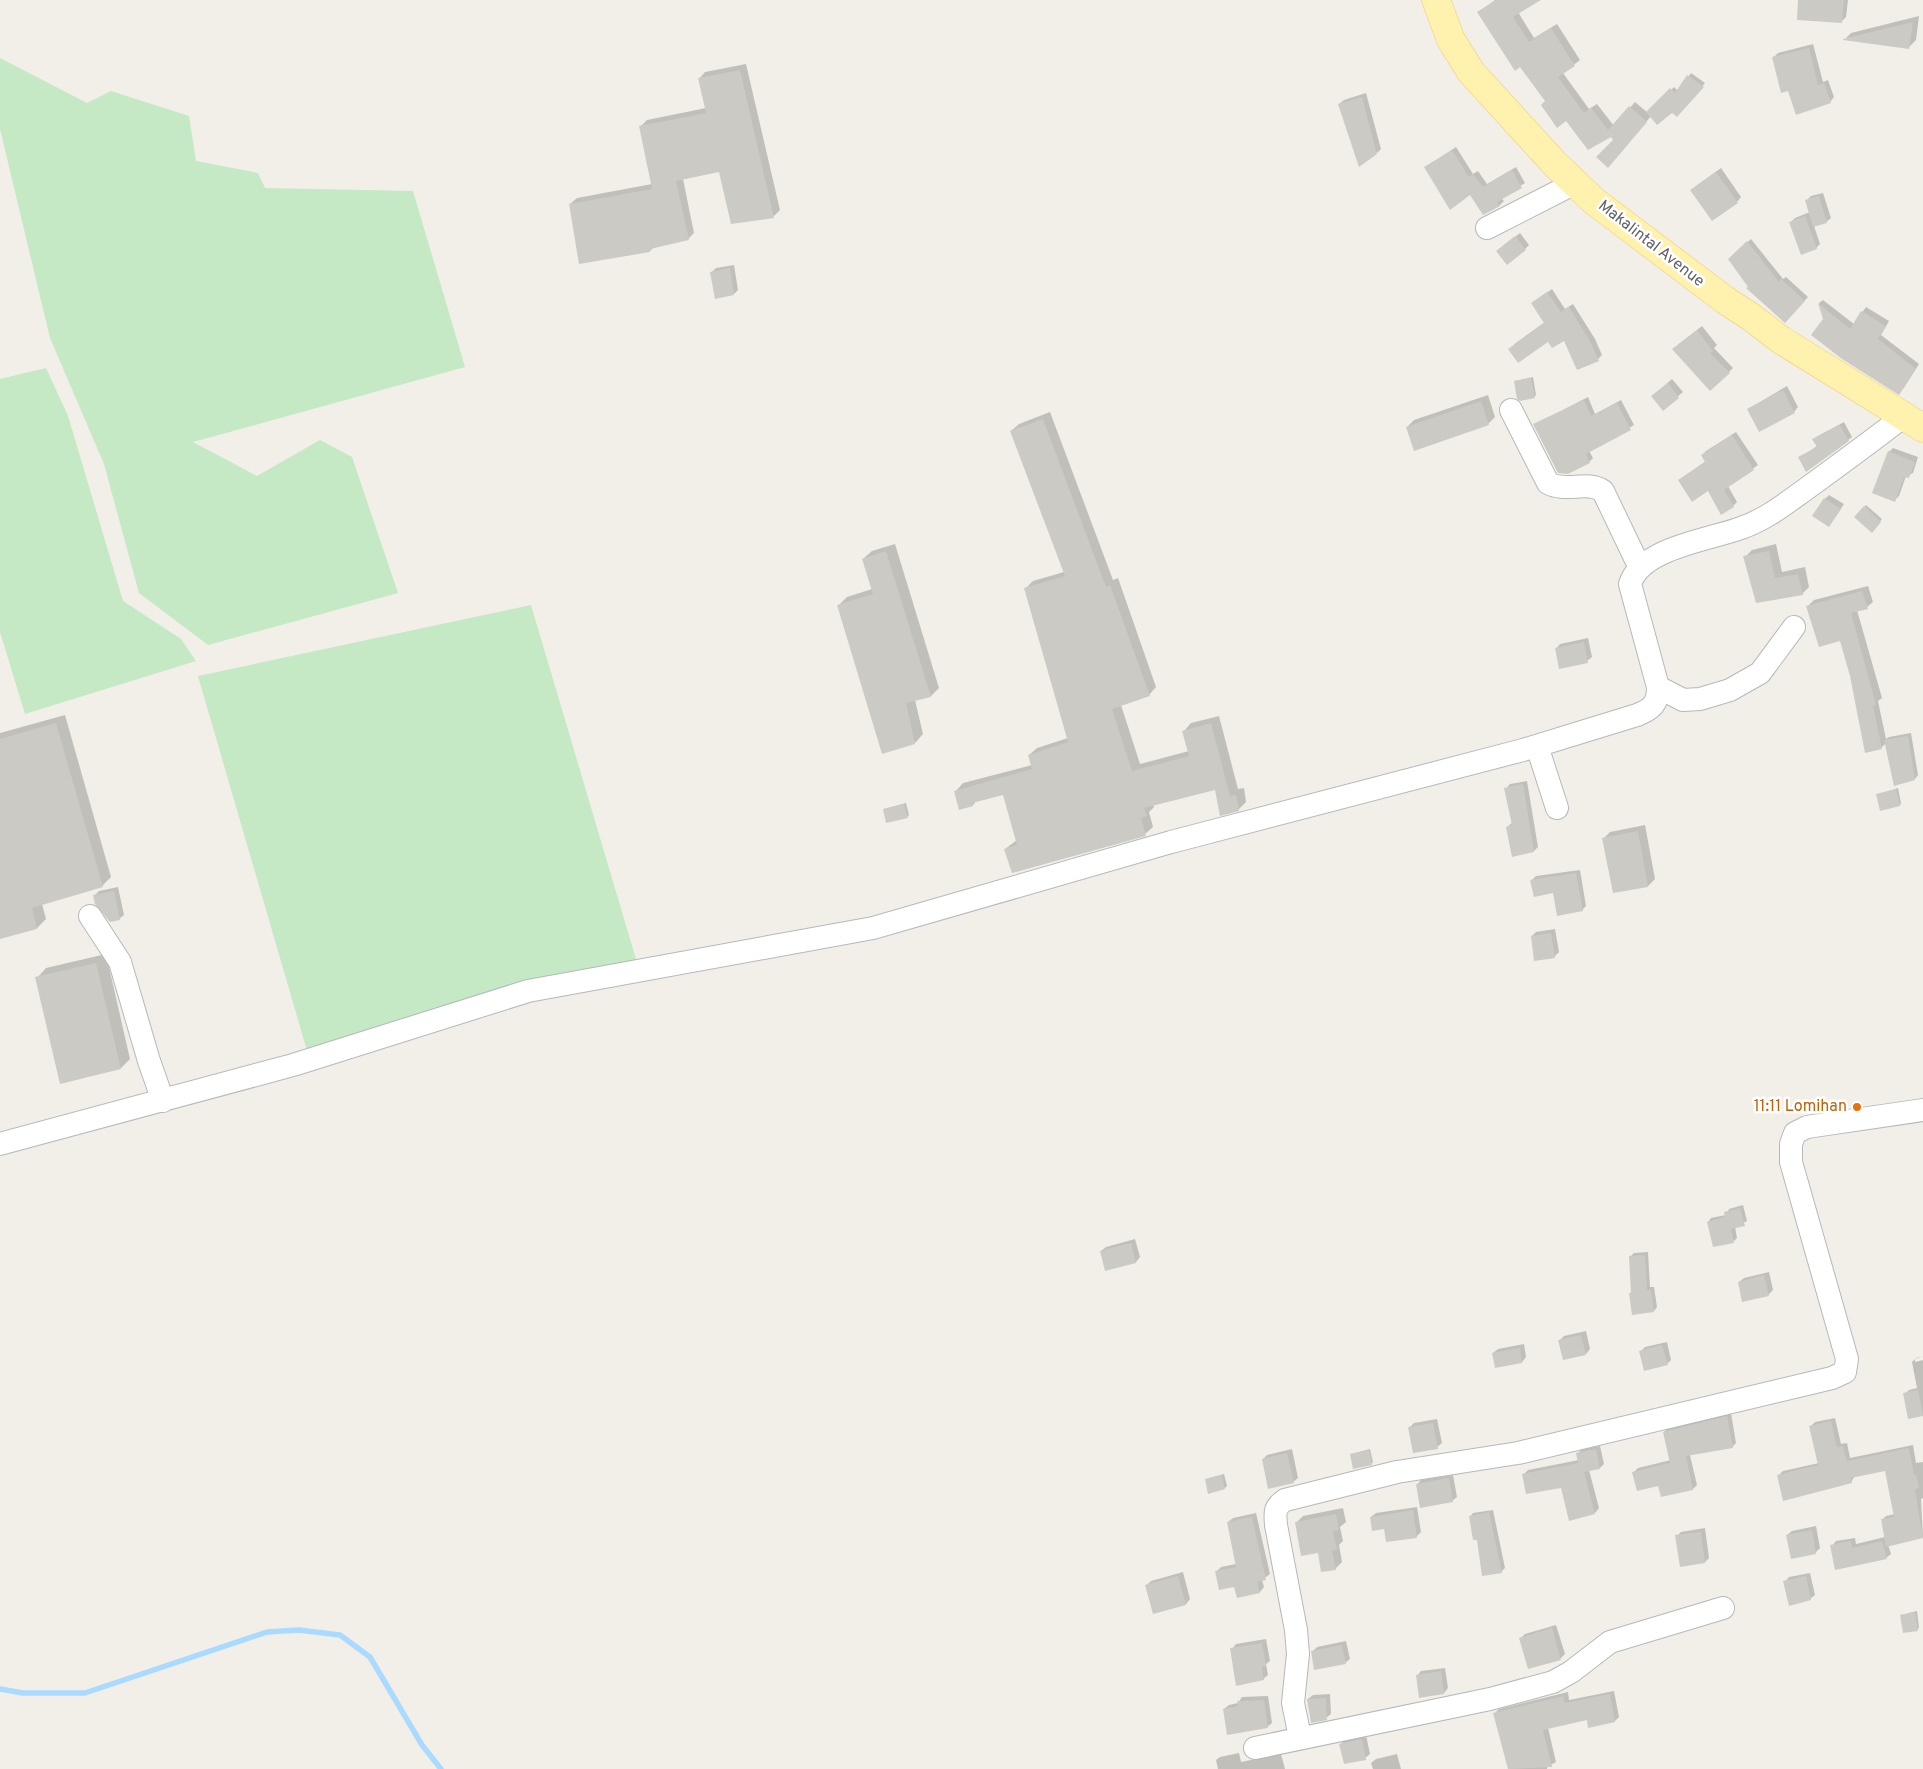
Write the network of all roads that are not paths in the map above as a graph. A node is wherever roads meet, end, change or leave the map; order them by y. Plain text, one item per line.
1 (1436, 0) edge
2 (1575, 183) junction
3 (1486, 228) dead end
4 (1512, 410) dead end
5 (1913, 422) edge
6 (1639, 566) junction
7 (1794, 627) dead end
8 (1658, 687) junction
9 (1537, 746) junction
10 (1557, 808) dead end
11 (90, 916) dead end
12 (163, 1101) junction
13 (1923, 1110) edge
14 (0, 1144) edge
15 (1723, 1608) dead end
16 (1300, 1737) junction
17 (1255, 1748) dead end

1 - 2 main road, Makalintal Avenue
2 - 3 street
2 - 5 main road, Makalintal Avenue
4 - 6 street
5 - 6 street
6 - 8 street
7 - 8 street
8 - 9 street
9 - 10 street
9 - 12 street
11 - 12 street
12 - 14 street
13 - 16 street
15 - 16 street
16 - 17 street

